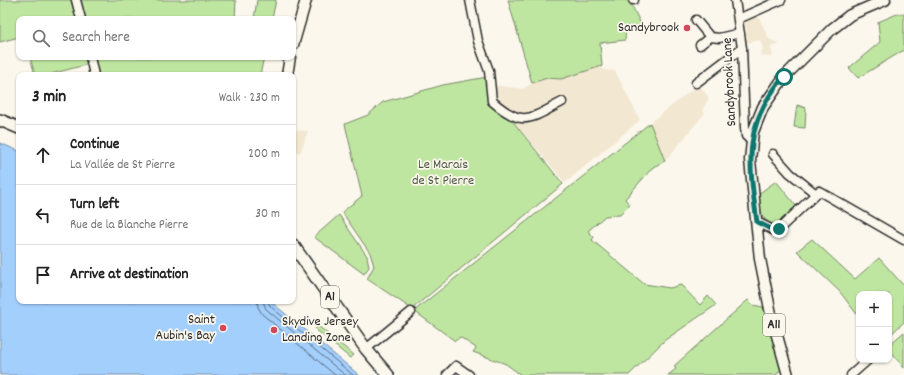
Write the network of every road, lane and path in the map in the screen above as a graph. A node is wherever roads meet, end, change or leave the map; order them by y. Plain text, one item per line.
1 (76, 0) edge
2 (306, 0) edge
3 (470, 0) edge
4 (735, 0) edge
5 (781, 0) edge
6 (885, 0) edge
7 (80, 16) edge
8 (738, 18) junction
9 (696, 20) dead end
10 (740, 33) junction
11 (296, 34) edge
12 (710, 37) junction
13 (700, 45) dead end
14 (742, 48) junction
15 (91, 60) edge
16 (289, 60) edge
17 (93, 72) edge
18 (287, 72) edge
19 (696, 83) dead end
20 (562, 102) dead end
21 (0, 120) edge
22 (16, 127) edge
23 (751, 141) junction
24 (773, 154) dead end
25 (816, 194) junction
26 (757, 222) junction
27 (904, 240) edge
28 (296, 248) edge
29 (411, 312) dead end
30 (366, 349) junction
31 (864, 363) edge
32 (388, 375) edge
33 (447, 375) edge
34 (469, 375) edge
35 (788, 375) edge
36 (850, 375) edge

1 - 7 street
2 - 11 main road
3 - 20 street
4 - 8 street, Sandybrook Lane
5 - 8 street
6 - 23 main road, A11
8 - 10 street, Sandybrook Lane
9 - 12 street
10 - 12 street
10 - 14 street, Sandybrook Lane
12 - 13 street
14 - 19 street
14 - 23 street, Sandybrook Lane
15 - 17 street
16 - 18 main road
21 - 22 highway
23 - 26 main road, A11
24 - 25 street
25 - 26 street
25 - 27 street
26 - 35 main road, A11
28 - 30 highway, A1
29 - 30 street
30 - 32 highway, A1
31 - 36 street
33 - 34 street

